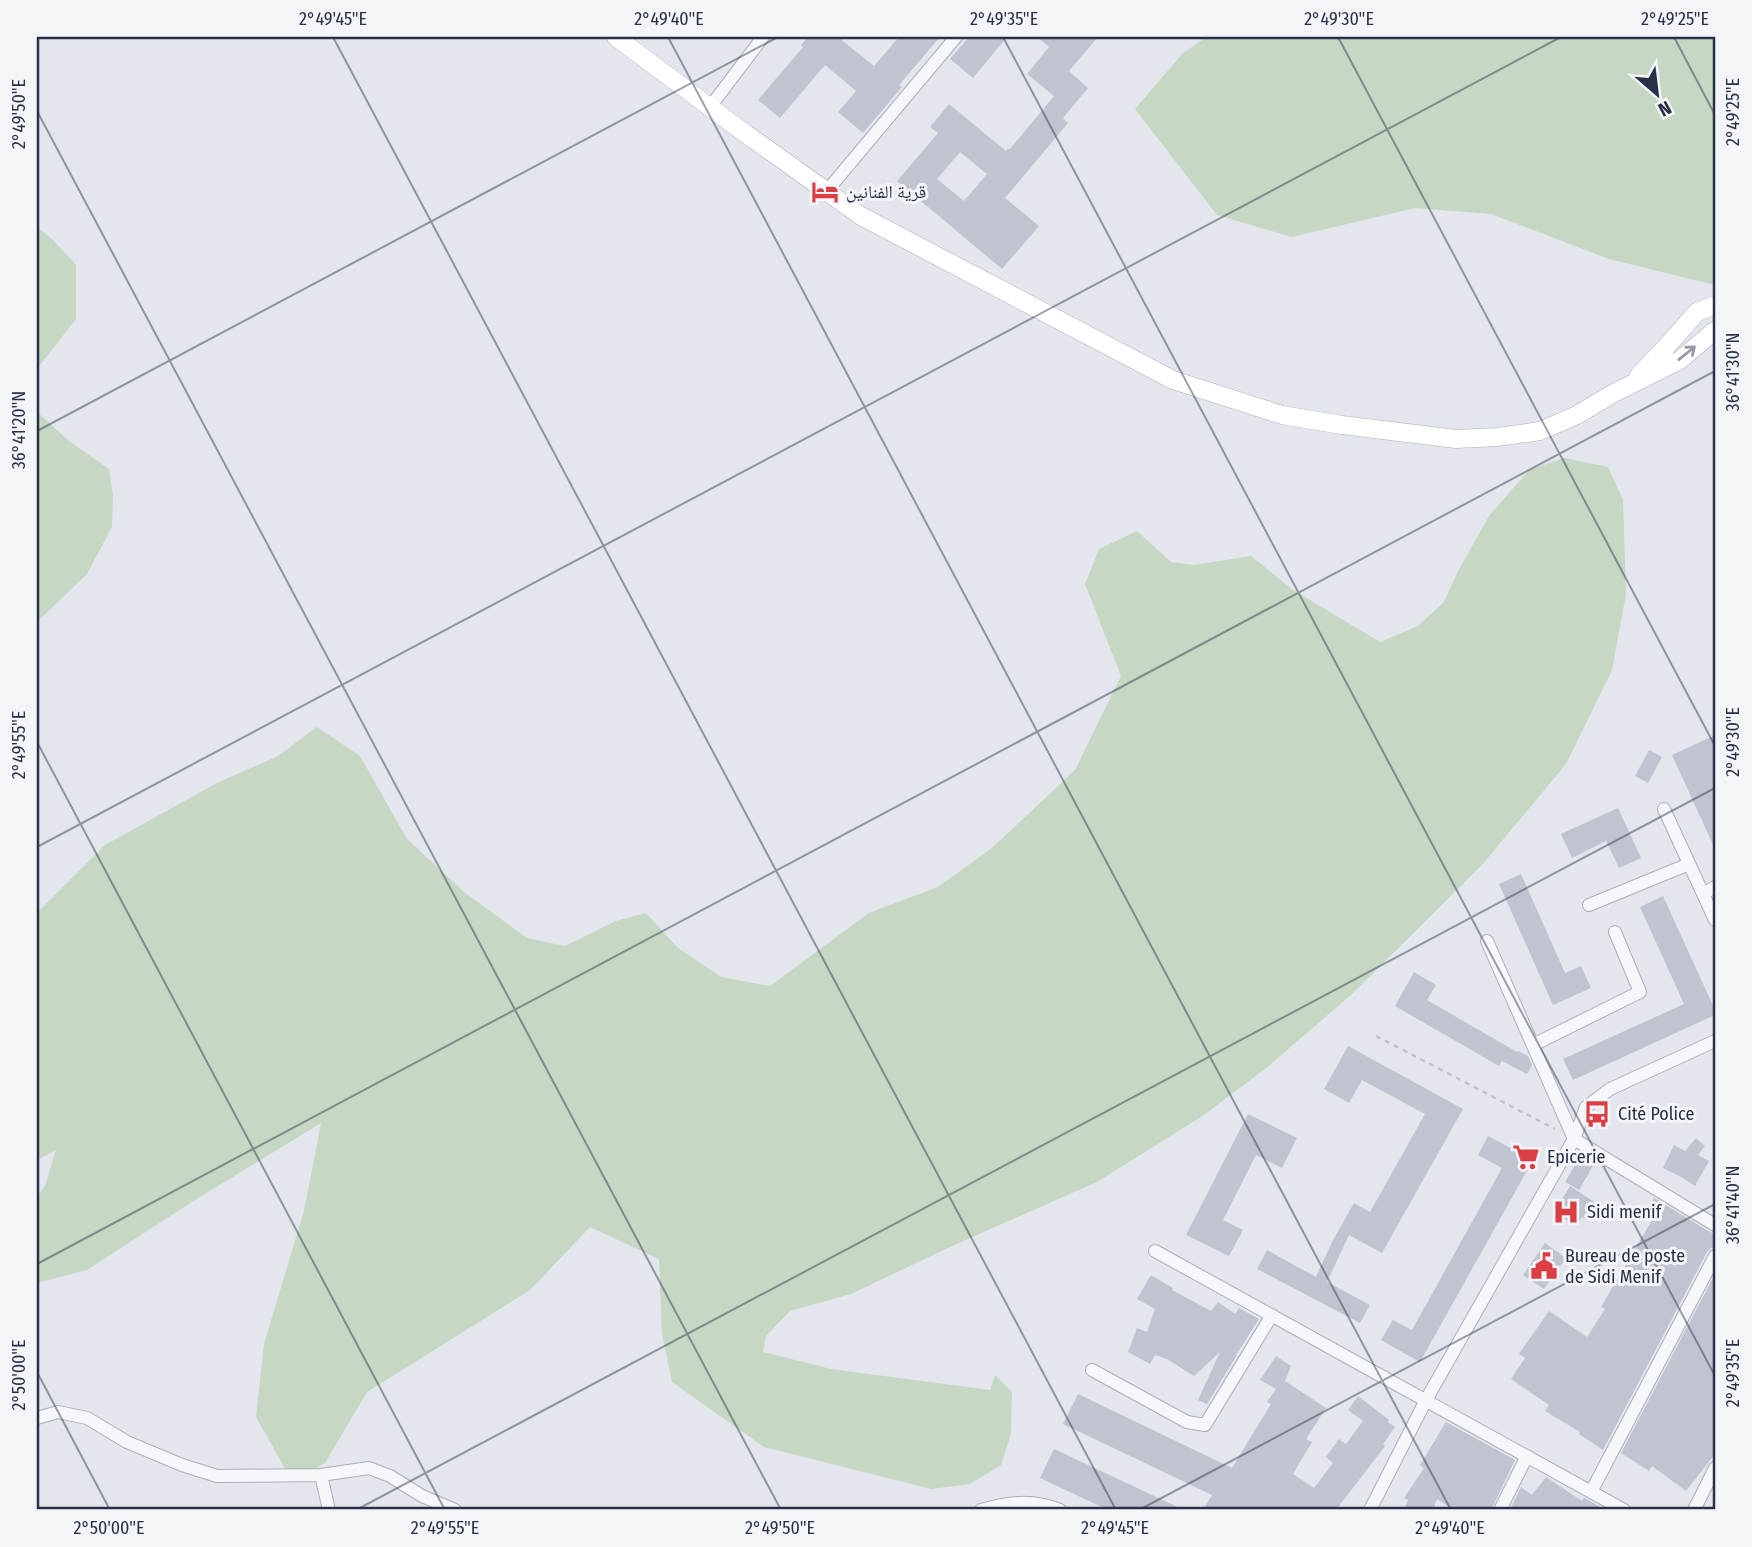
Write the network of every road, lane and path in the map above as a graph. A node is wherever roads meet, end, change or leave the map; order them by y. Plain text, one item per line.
1 (616, 37) edge
2 (763, 37) edge
3 (956, 37) edge
4 (710, 107) junction
5 (826, 192) junction
6 (1715, 305) edge
7 (1715, 331) edge
8 (1612, 394) junction
9 (1664, 809) dead end
10 (1689, 864) junction
11 (1715, 887) edge
12 (1703, 894) junction
13 (1589, 905) dead end
14 (1715, 919) edge
15 (1615, 932) dead end
16 (1487, 941) dead end
17 (1376, 1036) dead end
18 (1715, 1041) edge
19 (1532, 1045) junction
20 (1574, 1139) junction
21 (1715, 1225) edge
22 (1155, 1251) dead end
23 (1715, 1256) edge
24 (1272, 1315) junction
25 (1092, 1370) dead end
26 (1426, 1400) junction
27 (37, 1418) edge
28 (1527, 1456) junction
29 (1715, 1468) edge
30 (321, 1475) junction
31 (1591, 1492) junction
32 (1621, 1509) edge
33 (329, 1510) edge
34 (455, 1510) edge
35 (981, 1510) edge
36 (1060, 1510) edge
37 (1370, 1510) edge
38 (1500, 1510) edge
39 (1694, 1510) edge

1 - 4 main road
2 - 4 street
3 - 5 street
4 - 5 main road
5 - 8 main road
6 - 8 main road
8 -> 7 main road
9 - 10 street
10 - 12 street
10 - 13 street
11 - 12 street
12 - 14 street
15 - 19 street
16 - 19 street
17 - 20 path
18 - 20 street
19 - 20 street
20 - 21 street
20 - 26 street
22 - 24 street
23 - 31 street
24 - 25 street
24 - 26 street
26 - 28 street
26 - 37 street
27 - 30 street
28 - 31 street
28 - 38 street
29 - 39 street
30 - 33 street
30 - 34 street
31 - 32 street
35 - 36 street

